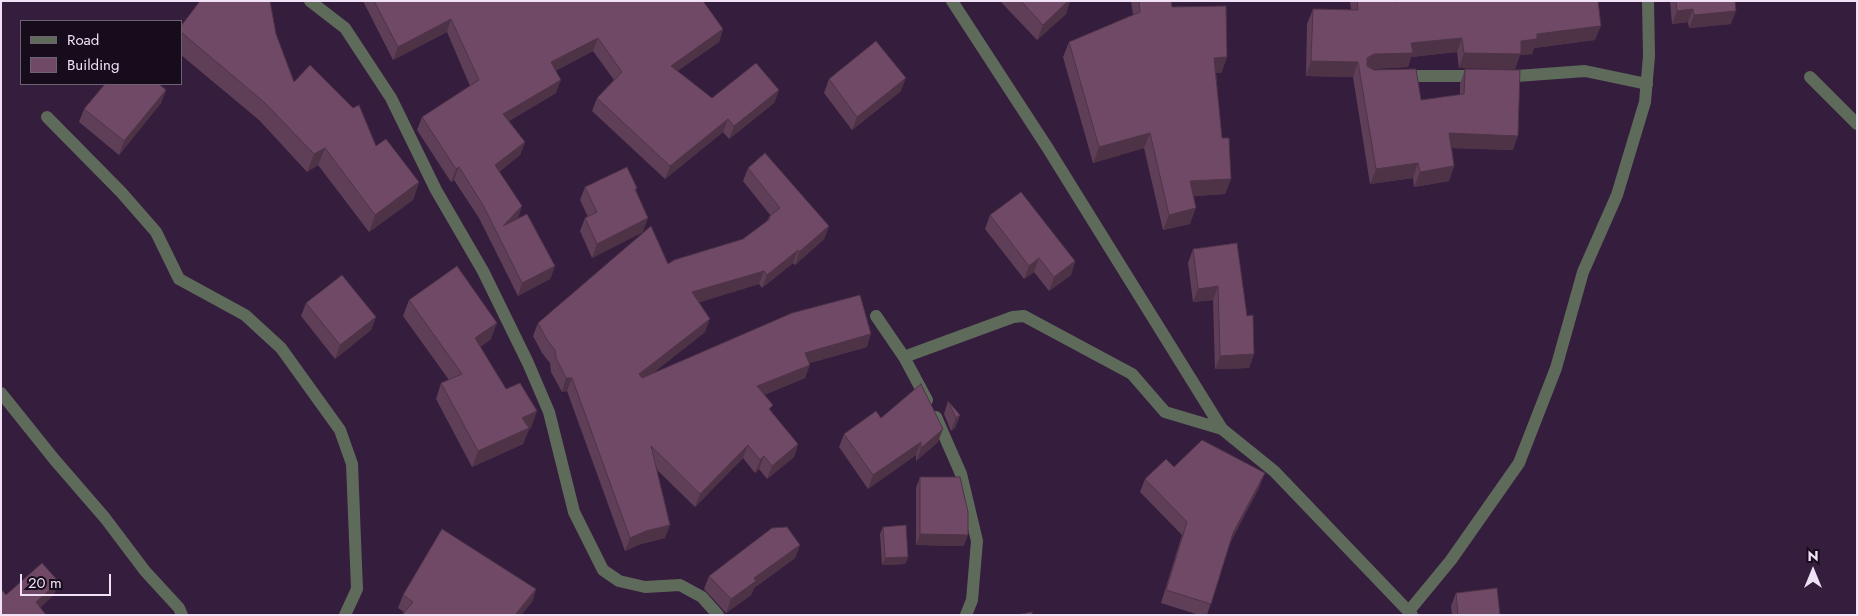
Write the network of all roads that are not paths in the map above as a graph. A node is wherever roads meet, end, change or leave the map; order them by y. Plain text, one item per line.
1 (310, 1) edge
2 (952, 1) edge
3 (1648, 1) edge
4 (1386, 77) edge
5 (1810, 77) dead end
6 (1647, 84) junction
7 (47, 117) dead end
8 (1857, 124) edge
9 (876, 316) dead end
10 (904, 357) junction
11 (1, 393) edge
12 (1222, 429) junction
13 (1411, 613) edge
14 (182, 615) edge
15 (345, 615) edge
16 (718, 615) edge
17 (966, 615) edge

1 - 16 street
2 - 12 street
3 - 6 street
4 - 6 street
5 - 8 street
6 - 13 street
7 - 15 street
9 - 10 street
10 - 12 street
10 - 17 street
11 - 14 street
12 - 13 street

